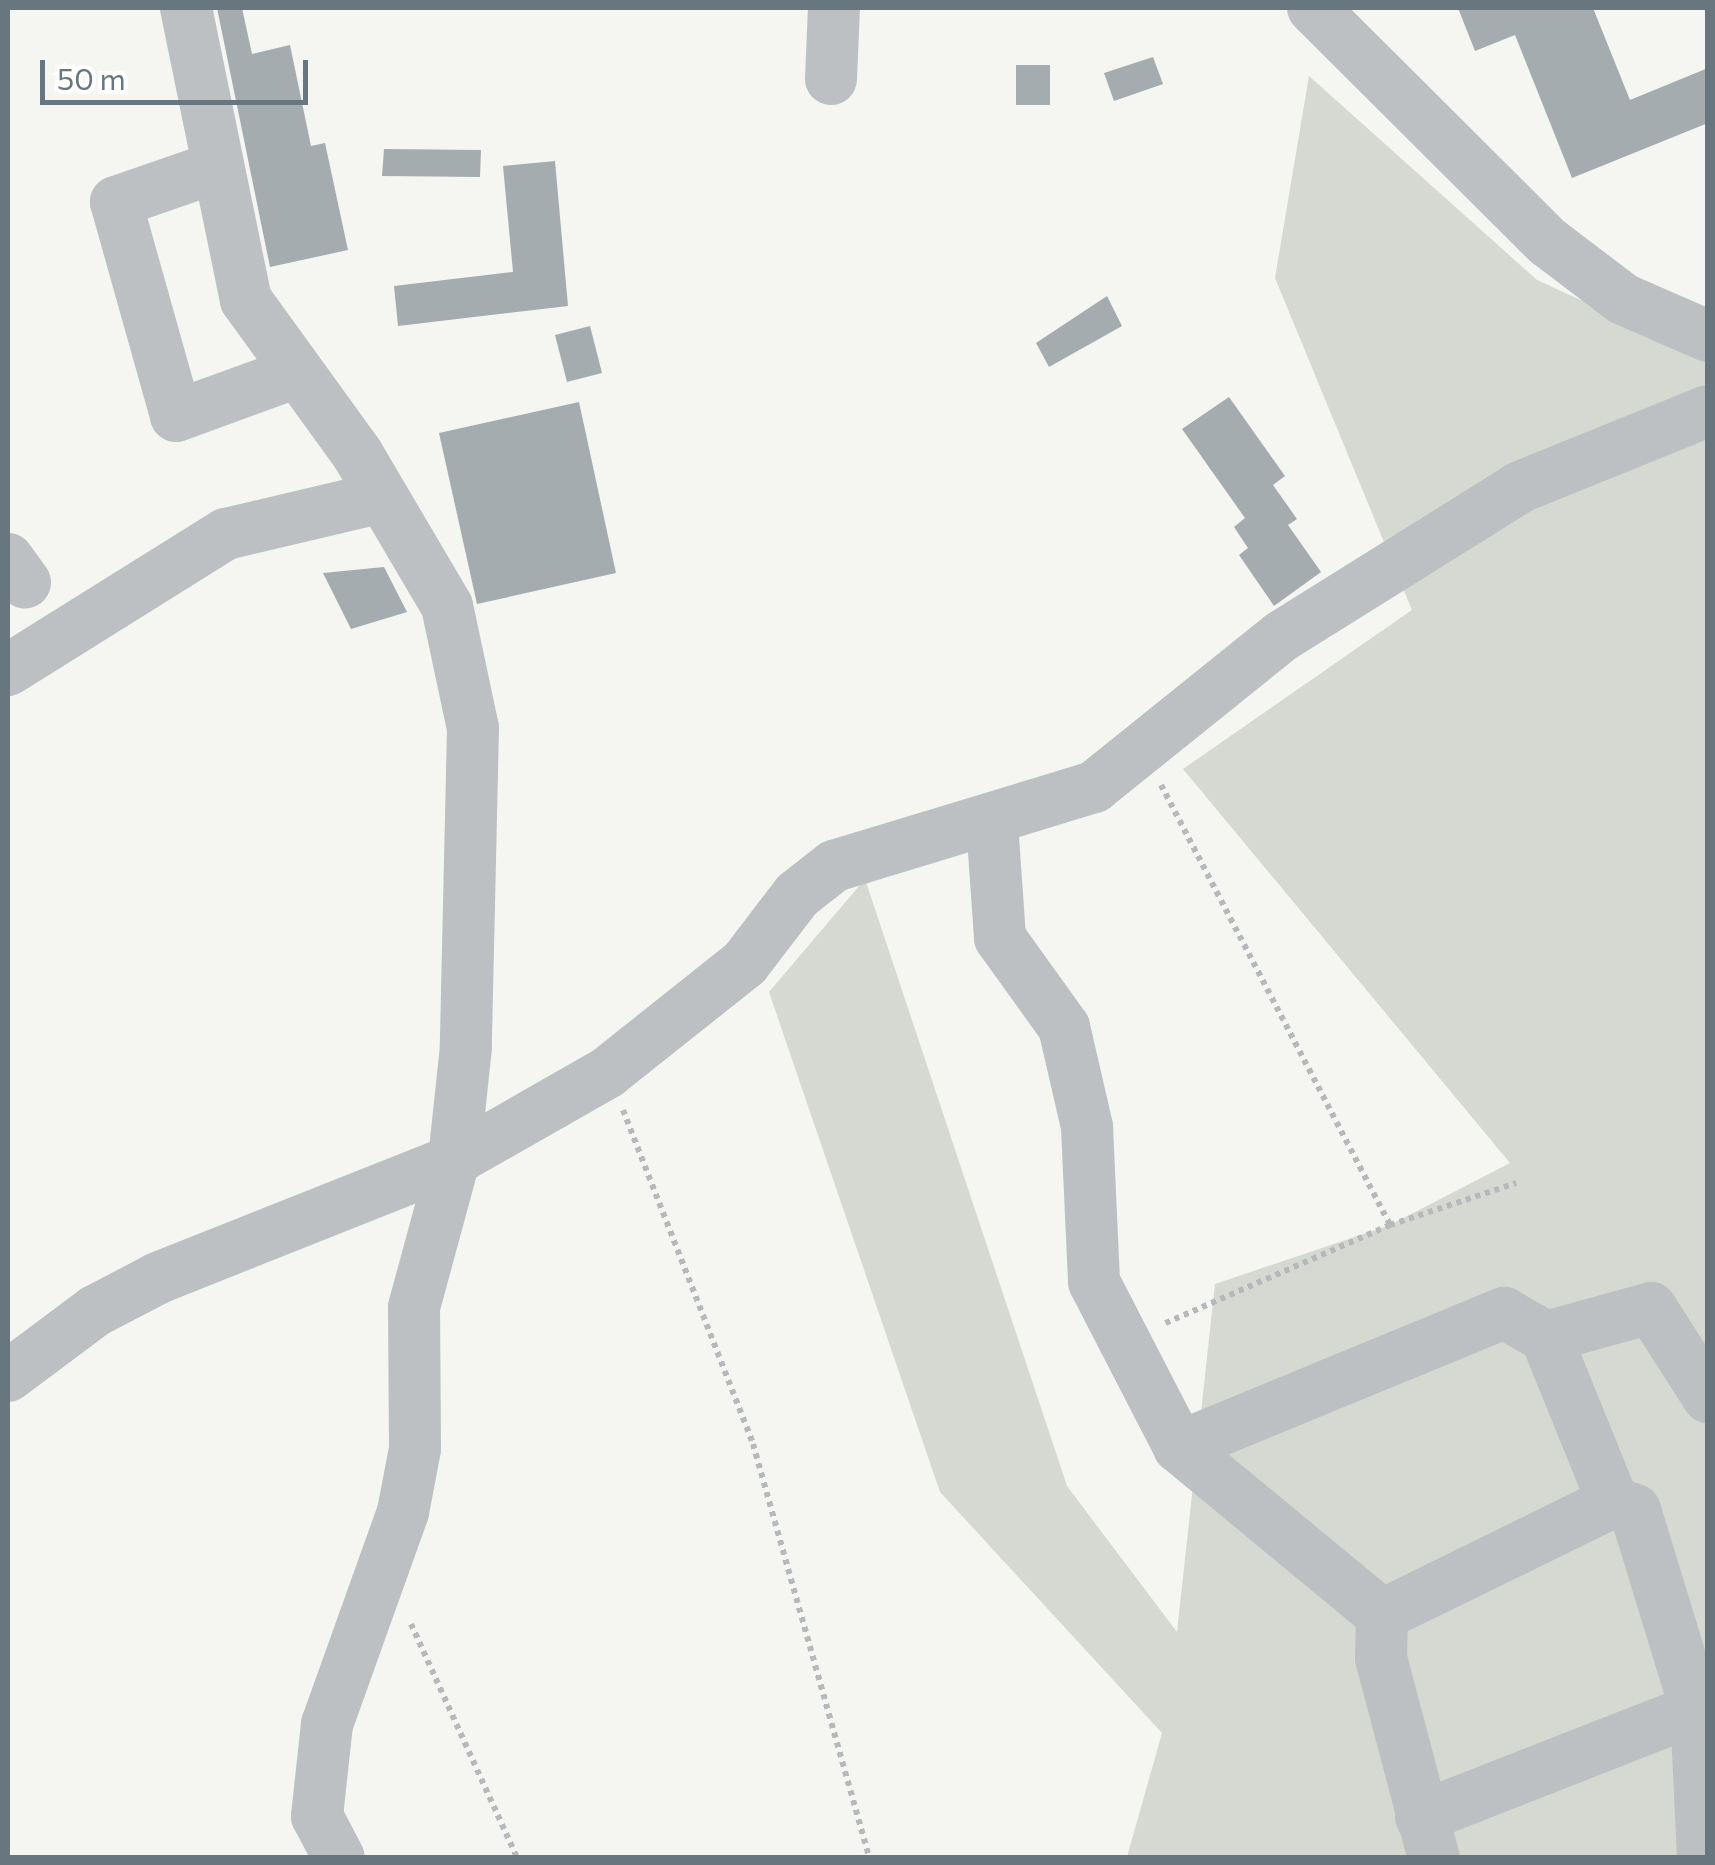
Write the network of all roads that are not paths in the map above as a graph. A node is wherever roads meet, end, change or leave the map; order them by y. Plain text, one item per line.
1 (186, 8) edge
2 (834, 8) edge
3 (1312, 8) edge
4 (831, 80) dead end
5 (217, 168) junction
6 (1708, 336) edge
7 (297, 372) junction
8 (1708, 411) edge
9 (382, 497) junction
10 (8, 670) edge
11 (992, 824) junction
12 (454, 1160) junction
13 (1546, 1337) junction
14 (8, 1376) edge
15 (1708, 1397) edge
16 (1178, 1448) junction
17 (1612, 1502) junction
18 (1382, 1616) junction
19 (1696, 1709) junction
20 (1428, 1837) edge
21 (339, 1858) edge
22 (1703, 1858) edge

1 - 5 street
2 - 4 street
3 - 6 street
5 - 7 street
5 - 7 street
7 - 9 street
8 - 11 street
9 - 10 street
9 - 12 street
11 - 12 street
11 - 16 street
12 - 14 street
12 - 21 street
13 - 15 street
13 - 16 street
13 - 17 street
16 - 18 street
17 - 18 street
17 - 19 street
18 - 20 street
19 - 20 street
19 - 22 street

